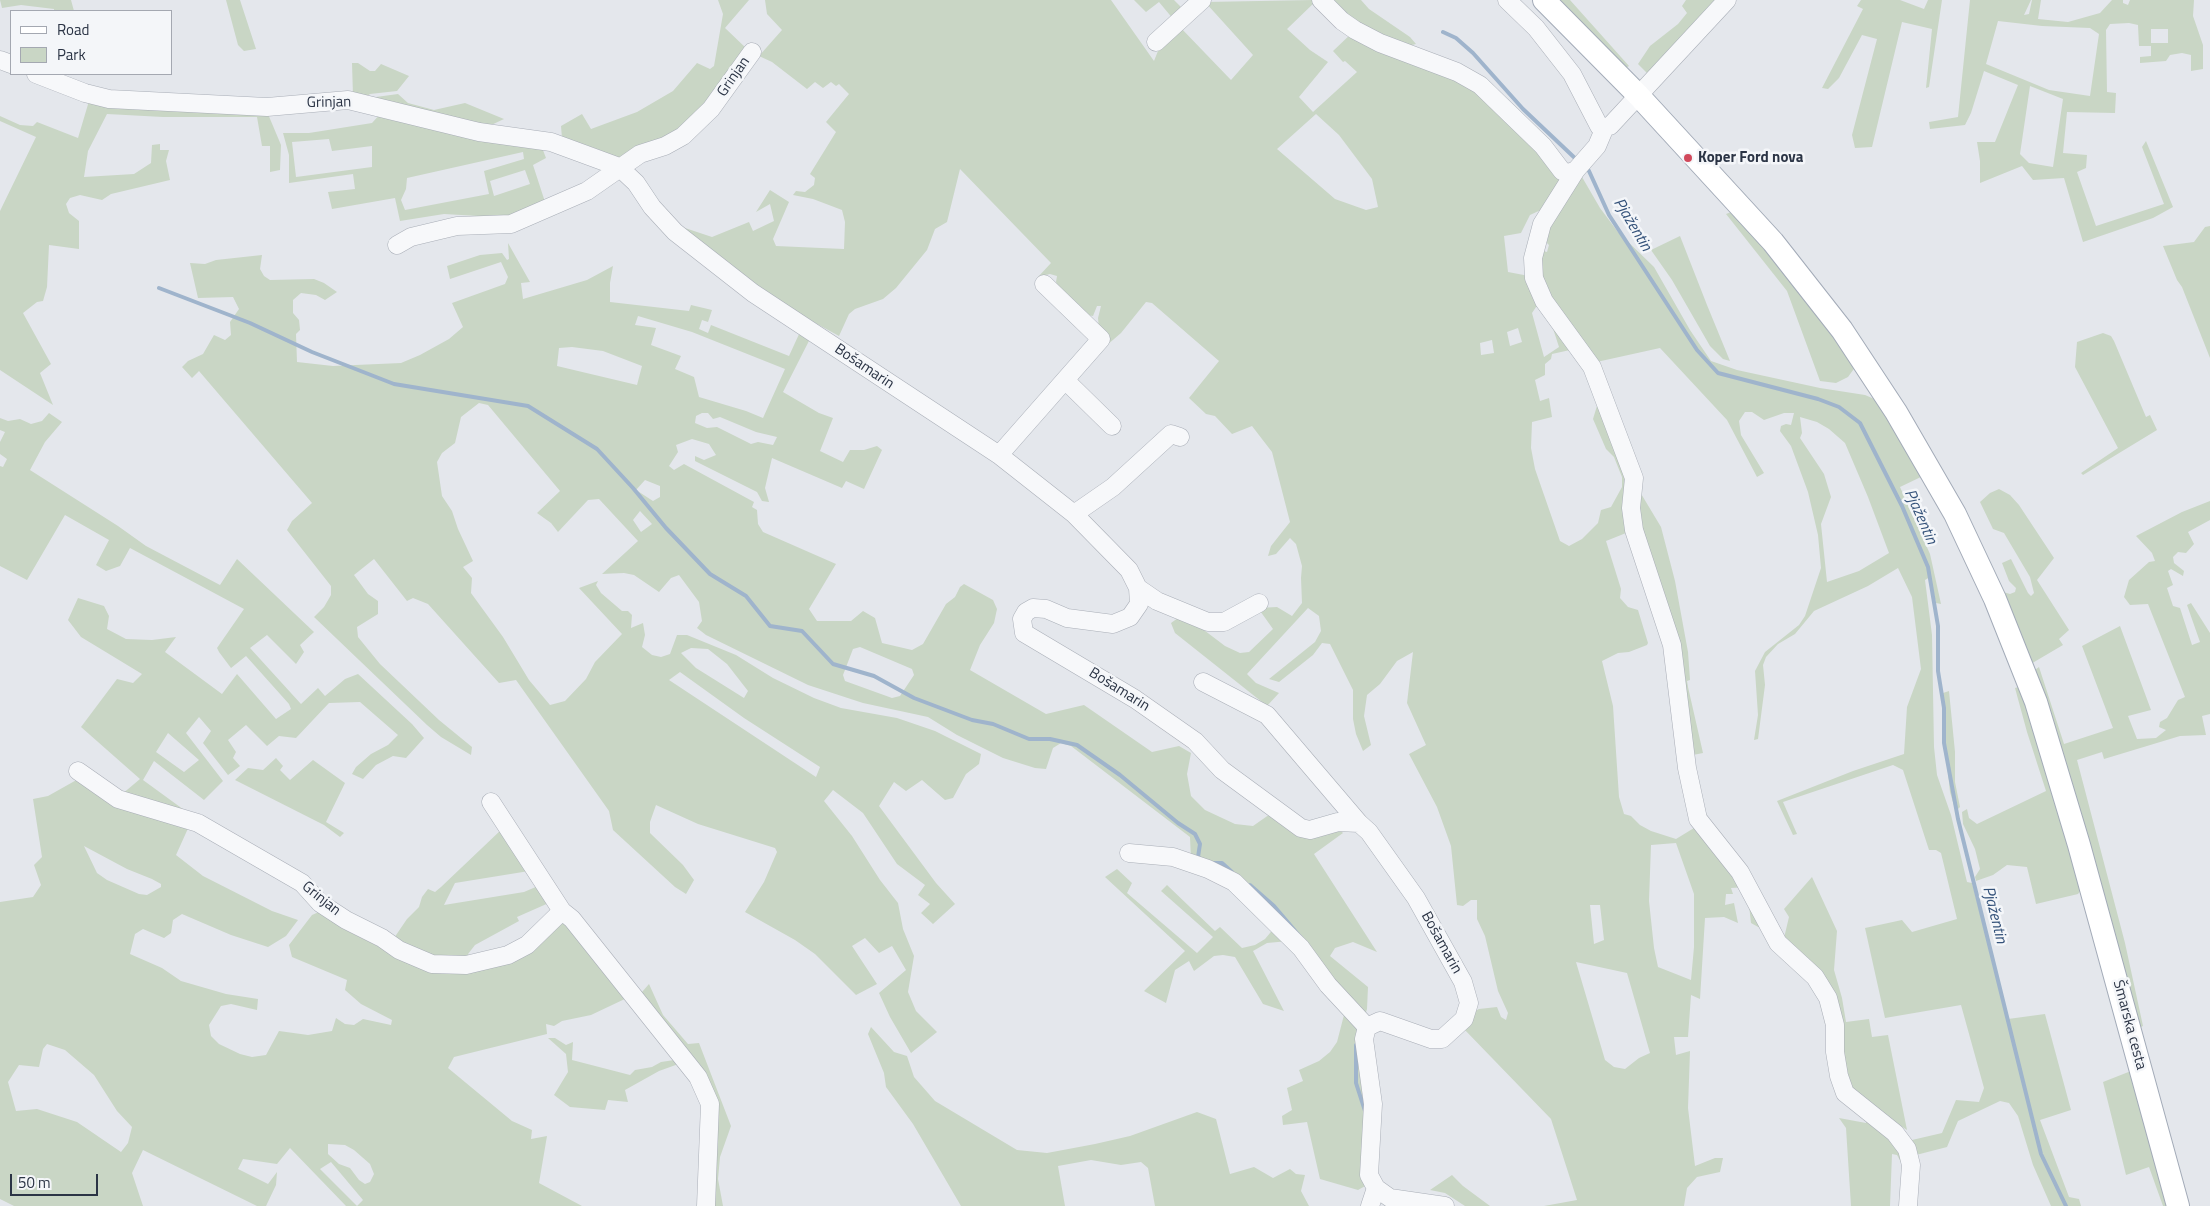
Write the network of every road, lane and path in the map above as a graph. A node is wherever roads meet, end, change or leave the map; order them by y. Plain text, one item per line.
1 (1202, 0) edge
2 (1321, 0) edge
3 (1508, 0) edge
4 (1544, 0) edge
5 (1727, 0) edge
6 (1156, 42) dead end
7 (752, 52) dead end
8 (39, 75) edge
9 (1638, 95) junction
10 (1605, 127) junction
11 (1581, 165) junction
12 (619, 167) junction
13 (675, 232) joint
14 (397, 245) dead end
15 (1044, 284) dead end
16 (1065, 380) junction
17 (1112, 426) dead end
18 (1180, 437) dead end
19 (999, 455) junction
20 (1074, 514) junction
21 (1138, 588) junction
22 (1259, 603) dead end
23 (1202, 682) dead end
24 (78, 771) dead end
25 (491, 802) dead end
26 (1359, 823) junction
27 (1129, 853) dead end
28 (562, 911) junction
29 (1368, 1027) junction
30 (1376, 1188) junction
31 (706, 1206) edge
32 (1370, 1206) edge
33 (1444, 1206) edge
34 (1908, 1206) edge
35 (2178, 1206) edge

1 - 6 street
2 - 11 street
3 - 10 street
4 - 9 main road, Šmarska cesta
5 - 9 street
7 - 12 street, Grinjan
8 - 12 street, Grinjan
9 - 10 street
9 - 35 main road, Šmarska cesta
10 - 11 street
11 - 34 street
12 - 13 street, Grinjan
12 - 14 street, Grinjan
13 - 19 street, Bošamarin
15 - 16 street
16 - 17 street
16 - 19 street
18 - 20 street
19 - 20 street, Bošamarin
20 - 21 street, Bošamarin
21 - 22 street
21 - 26 street, Bošamarin
23 - 26 street
24 - 28 street, Grinjan
25 - 28 street
26 - 29 street, Bošamarin
27 - 29 street
28 - 31 street
29 - 30 street
30 - 32 street
30 - 33 street

